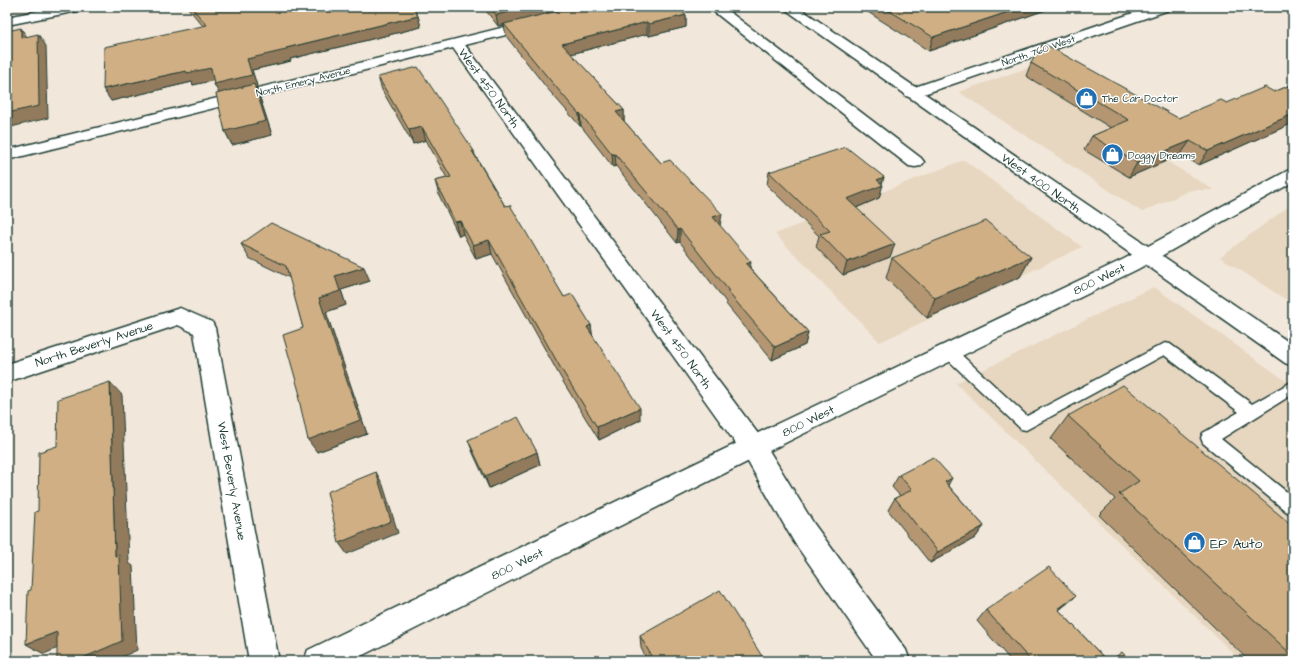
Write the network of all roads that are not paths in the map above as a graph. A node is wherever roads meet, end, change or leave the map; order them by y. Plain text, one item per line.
1 (78, 7) edge
2 (715, 7) edge
3 (789, 7) edge
4 (1164, 7) edge
5 (60, 9) edge
6 (546, 20) edge
7 (7, 22) edge
8 (456, 43) junction
9 (912, 93) junction
10 (7, 155) edge
11 (915, 162) dead end
12 (1293, 175) edge
13 (1147, 256) junction
14 (180, 316) joint
15 (949, 352) junction
16 (1293, 357) edge
17 (7, 373) edge
18 (1293, 387) edge
19 (1251, 412) junction
20 (753, 447) junction
21 (1293, 507) edge
22 (264, 661) edge
23 (319, 661) edge
24 (895, 661) edge

1 - 5 street
2 - 11 street
3 - 9 street, West 400 North
4 - 9 street, North 760 West
5 - 7 street
6 - 8 street, North Emery Avenue
8 - 10 street, North Emery Avenue
8 - 20 street, West 450 North
9 - 13 street, West 400 North
12 - 13 street, 800 West
13 - 15 street, 800 West
13 - 16 street, West 400 North
14 - 17 street, North Beverly Avenue
14 - 22 street, West Beverly Avenue
15 - 19 lane
15 - 20 street, 800 West
18 - 19 lane
19 - 21 lane
20 - 23 street, 800 West
20 - 24 street, West 450 North

